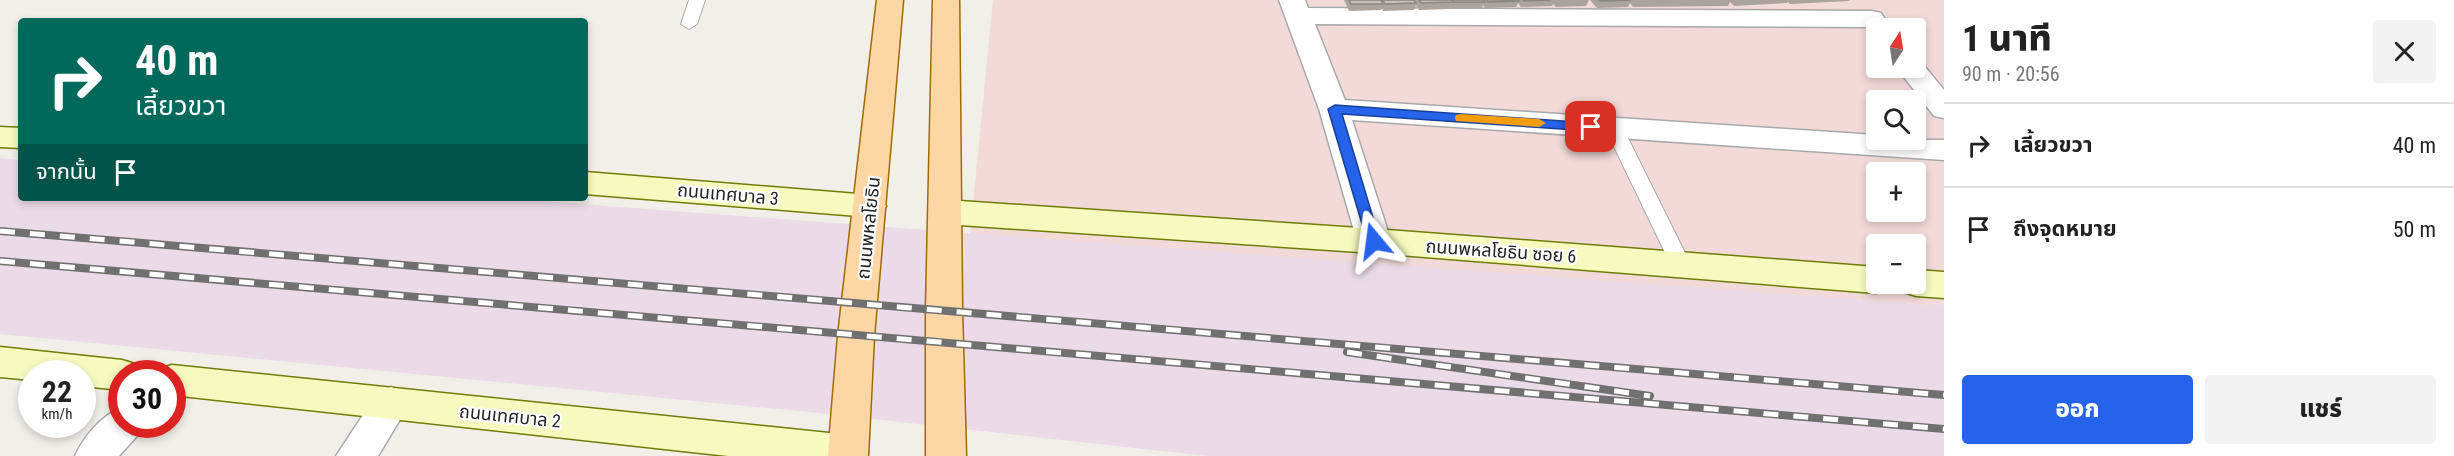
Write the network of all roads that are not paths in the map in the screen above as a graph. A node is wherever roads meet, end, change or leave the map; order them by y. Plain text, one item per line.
1 (697, 0) edge
2 (890, 0) edge
3 (946, 0) edge
4 (1295, 8) edge
5 (1870, 16) edge
6 (689, 24) dead end
7 (1919, 78) edge
8 (1335, 109) junction
9 (1944, 110) edge
10 (1614, 128) junction
11 (0, 137) edge
12 (18, 138) edge
13 (1944, 150) edge
14 (588, 183) edge
15 (870, 206) junction
16 (945, 212) junction
17 (1374, 241) junction
18 (1681, 265) junction
19 (1866, 279) edge
20 (1926, 284) edge
21 (1944, 285) edge
22 (0, 362) edge
23 (108, 374) edge
24 (186, 381) edge
25 (391, 403) junction
26 (110, 438) edge
27 (848, 454) edge
28 (94, 456) edge
29 (356, 456) edge
30 (946, 456) edge

1 - 6 lane
2 - 15 main road, ถนนพหลโยธิน
3 - 16 main road
4 - 5 street
4 - 8 street
7 - 9 street
8 - 10 street
8 - 17 street
10 - 13 street
10 - 18 lane
11 - 12 street
14 - 15 street, ถนนเทศบาล 3
15 - 27 main road, ถนนพหลโยธิน
16 - 17 street, ถนนพหลโยธิน ซอย 6
16 - 30 main road
17 - 18 street, ถนนพหลโยธิน ซอย 6
18 - 19 street, ถนนพหลโยธิน ซอย 6
20 - 21 street
22 - 23 street
24 - 25 street, ถนนเทศบาล 2
25 - 27 street, ถนนเทศบาล 2
25 - 29 street
26 - 28 street

